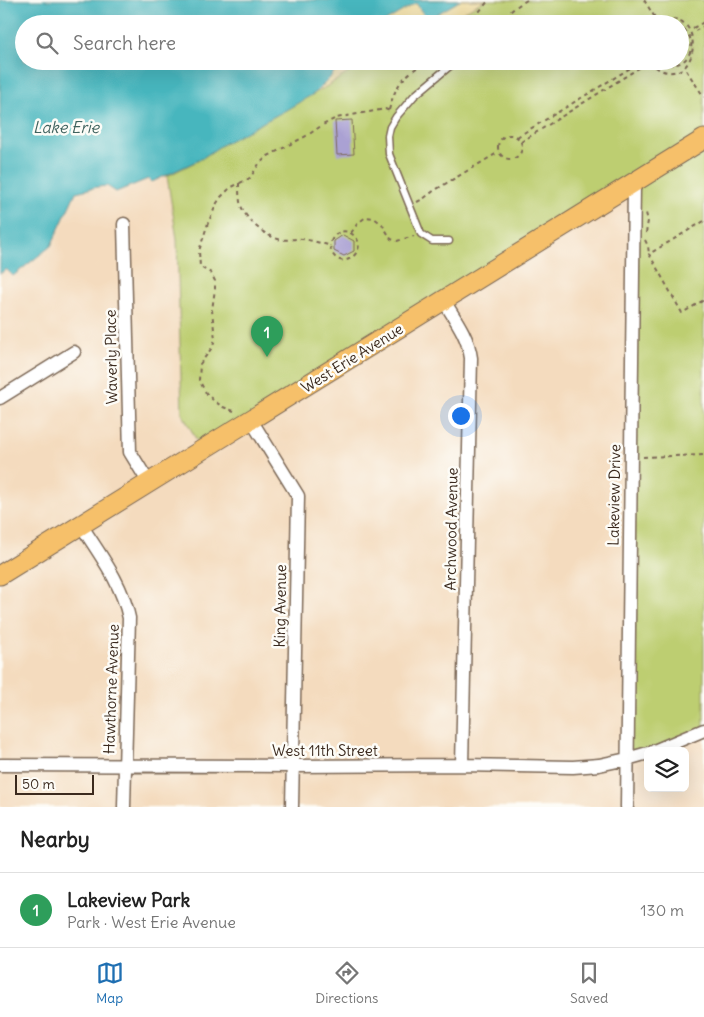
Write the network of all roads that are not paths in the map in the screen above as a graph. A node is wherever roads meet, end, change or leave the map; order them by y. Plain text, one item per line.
1 (445, 70) edge
2 (704, 139) edge
3 (634, 183) junction
4 (124, 224) dead end
5 (449, 241) dead end
6 (444, 300) junction
7 (74, 352) dead end
8 (0, 398) edge
9 (251, 420) junction
10 (149, 483) junction
11 (81, 525) junction
12 (0, 576) edge
13 (704, 730) edge
14 (664, 747) edge
15 (644, 754) edge
16 (627, 759) junction
17 (0, 765) edge
18 (124, 766) junction
19 (292, 766) junction
20 (462, 766) junction
21 (124, 807) edge
22 (292, 807) edge
23 (627, 807) edge

1 - 5 lane
2 - 3 main road, West Erie Avenue
3 - 6 main road, West Erie Avenue
3 - 16 street, Lakeview Drive
4 - 10 street, Waverly Place
6 - 9 main road, West Erie Avenue
6 - 20 street, Archwood Avenue
7 - 8 street
9 - 10 main road, West Erie Avenue
9 - 19 street, King Avenue
10 - 11 main road, West Erie Avenue
11 - 12 main road, West Erie Avenue
11 - 18 street, Hawthorne Avenue
13 - 14 street
15 - 16 street, West 11th Street
16 - 20 street, West 11th Street
16 - 23 street, Lakeview Drive
17 - 18 street, West 11th Street
18 - 19 street, West 11th Street
18 - 21 street, Hawthorne Avenue
19 - 20 street, West 11th Street
19 - 22 street, King Avenue

